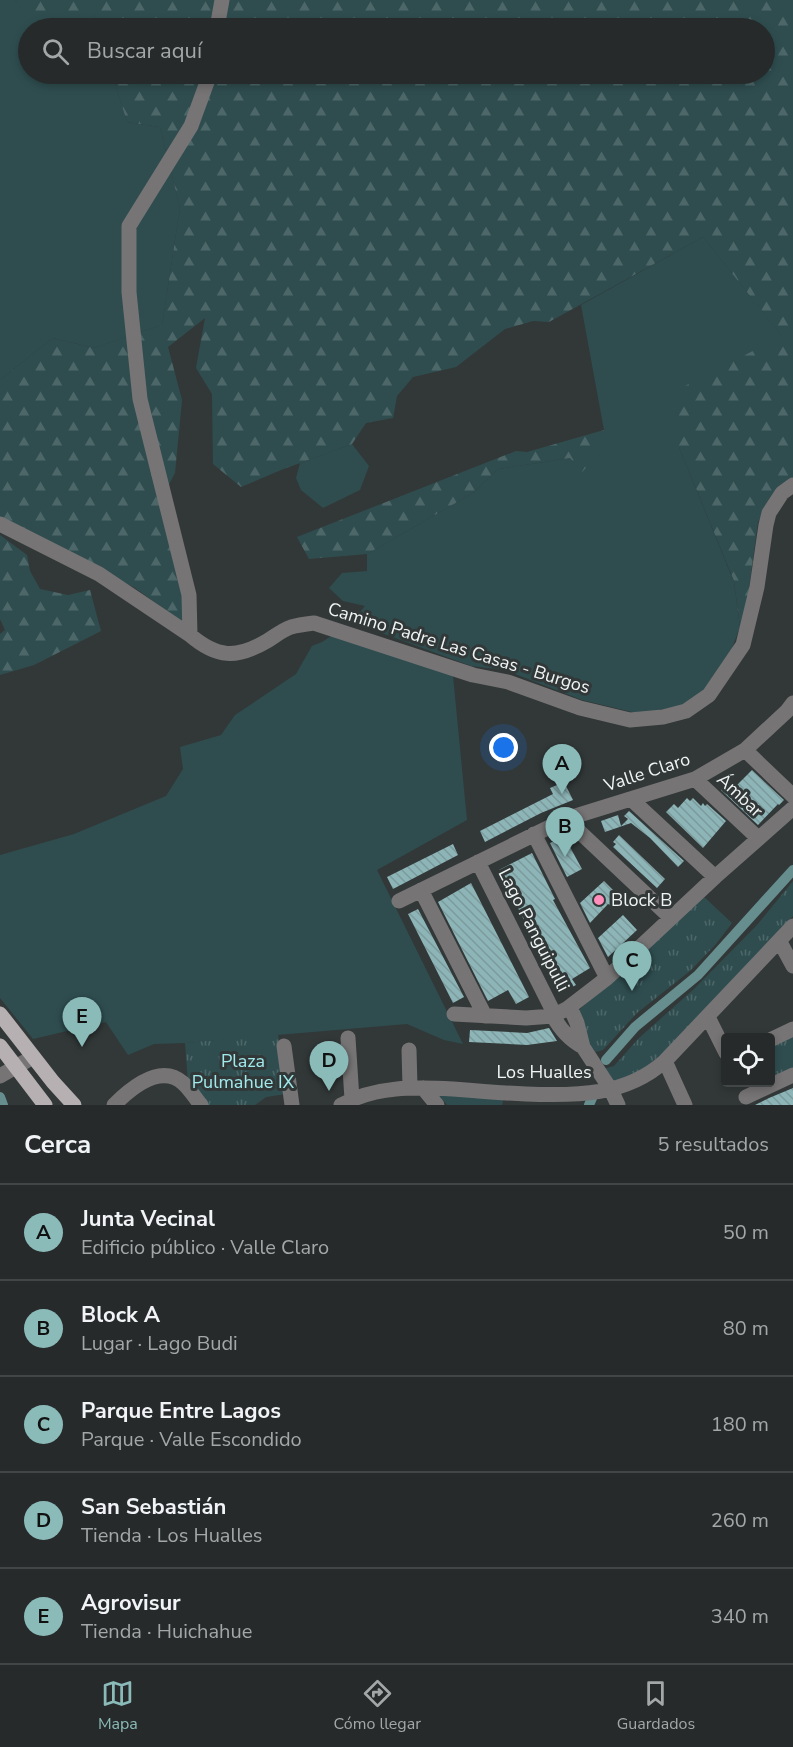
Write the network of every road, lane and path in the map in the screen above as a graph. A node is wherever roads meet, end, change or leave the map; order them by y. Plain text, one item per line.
1 (222, 0) edge
2 (219, 18) edge
3 (207, 84) edge
4 (793, 485) edge
5 (0, 524) edge
6 (190, 635) junction
7 (793, 703) edge
8 (745, 750) junction
9 (695, 779) junction
10 (793, 796) edge
11 (631, 799) junction
12 (793, 808) edge
13 (566, 819) junction
14 (534, 834) junction
15 (758, 838) junction
16 (478, 862) junction
17 (715, 877) junction
18 (421, 890) junction
19 (399, 901) dead end
20 (671, 918) junction
21 (793, 926) edge
22 (780, 942) junction
23 (793, 966) edge
24 (607, 978) junction
25 (570, 1007) junction
26 (0, 1014) edge
27 (454, 1014) dead end
28 (554, 1015) junction
29 (484, 1016) junction
30 (708, 1017) junction
31 (793, 1029) edge
32 (348, 1038) dead end
33 (775, 1038) edge
34 (721, 1043) edge
35 (0, 1046) edge
36 (284, 1046) dead end
37 (583, 1047) junction
38 (409, 1050) dead end
39 (33, 1057) junction
40 (665, 1060) junction
41 (0, 1062) edge
42 (16, 1067) junction
43 (793, 1075) edge
44 (0, 1076) edge
45 (608, 1086) junction
46 (416, 1087) junction
47 (744, 1095) edge
48 (507, 1099) edge
49 (567, 1100) edge
50 (355, 1101) edge
51 (45, 1105) edge
52 (74, 1105) edge
53 (114, 1105) edge
54 (201, 1105) edge
55 (292, 1105) edge
56 (437, 1105) edge
57 (618, 1105) edge
58 (685, 1105) edge

1 - 2 street
3 - 6 street
4 - 6 street, Camino Padre Las Casas - Burgos
5 - 6 street, Camino Padre Las Casas - Burgos
7 - 8 street, Valle Claro
8 - 9 street, Valle Claro
8 - 10 street
9 - 11 street, Valle Claro
9 - 15 street, Ámbar
11 - 13 street, Valle Claro
11 - 17 street
12 - 15 street
13 - 14 street, Valle Claro
13 - 20 street
14 - 16 street, Valle Claro
14 - 24 street
15 - 17 street
16 - 18 street, Valle Claro
16 - 28 street, Lago Panguipulli
17 - 20 street
18 - 19 street, Valle Claro
18 - 29 street
20 - 24 street
21 - 22 street, Los Hualles
22 - 23 street
22 - 30 street, Los Hualles
24 - 25 street
25 - 28 street
25 - 37 street
26 - 39 main road
27 - 29 street
28 - 29 street
28 - 37 street, Lago Panguipulli
30 - 34 street
30 - 40 street, Los Hualles
31 - 33 street
32 - 50 street
35 - 42 main road
36 - 55 street
37 - 45 street
38 - 46 street
39 - 42 street
39 - 52 main road
40 - 45 street, Los Hualles
40 - 58 street
41 - 42 street
42 - 44 street
42 - 51 main road
43 - 47 street
45 - 49 street, Los Hualles
45 - 57 street
46 - 48 street, Los Hualles
46 - 50 street, Los Hualles
46 - 56 street
48 - 49 street, Los Hualles
53 - 54 street

